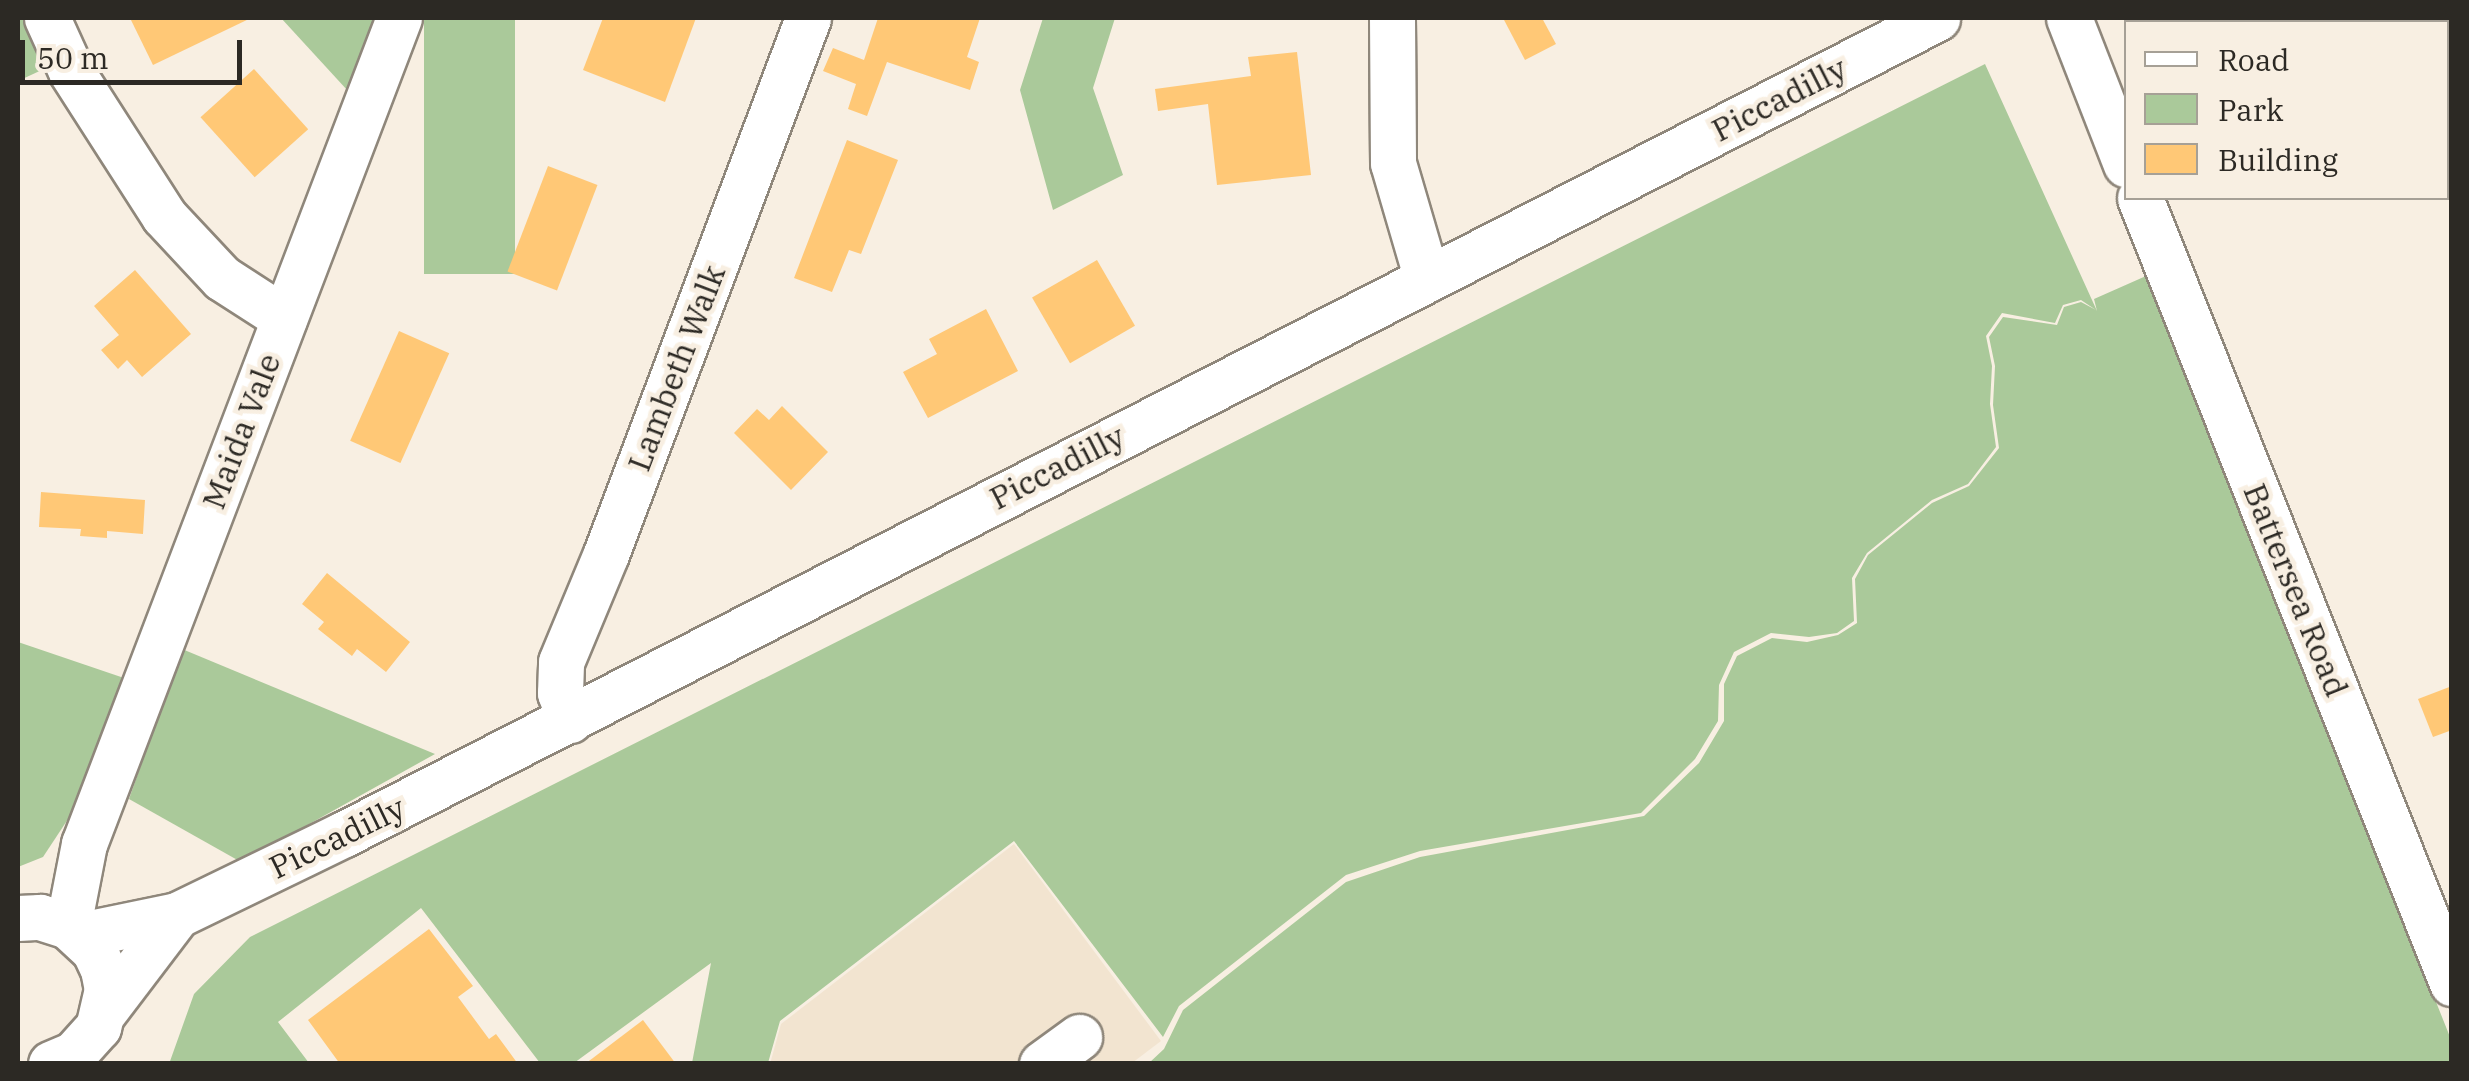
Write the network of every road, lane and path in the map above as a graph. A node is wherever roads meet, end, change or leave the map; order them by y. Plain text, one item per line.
1 (46, 18) edge
2 (399, 18) edge
3 (808, 18) edge
4 (1392, 18) edge
5 (1937, 18) edge
6 (2069, 18) edge
7 (2124, 149) edge
8 (2145, 200) edge
9 (1427, 278) junction
10 (284, 318) junction
11 (570, 720) junction
12 (84, 844) junction
13 (176, 915) junction
14 (21, 918) edge
15 (74, 930) junction
16 (2452, 983) edge
17 (104, 1010) junction
18 (1079, 1037) dead end
19 (67, 1061) edge
20 (1042, 1064) edge

1 - 10 street
2 - 10 street, Maida Vale
3 - 11 street, Lambeth Walk
4 - 9 street
5 - 9 street, Piccadilly
6 - 7 street, Battersea Road
8 - 16 street, Battersea Road
9 - 11 street, Piccadilly
10 - 12 street, Maida Vale
11 - 13 street, Piccadilly
12 - 14 street, Maida Vale
12 - 15 street, Maida Vale
13 - 15 street, Piccadilly
13 - 17 street, Piccadilly
14 - 15 street
15 - 17 street
17 - 19 street, Piccadilly
18 - 20 street

